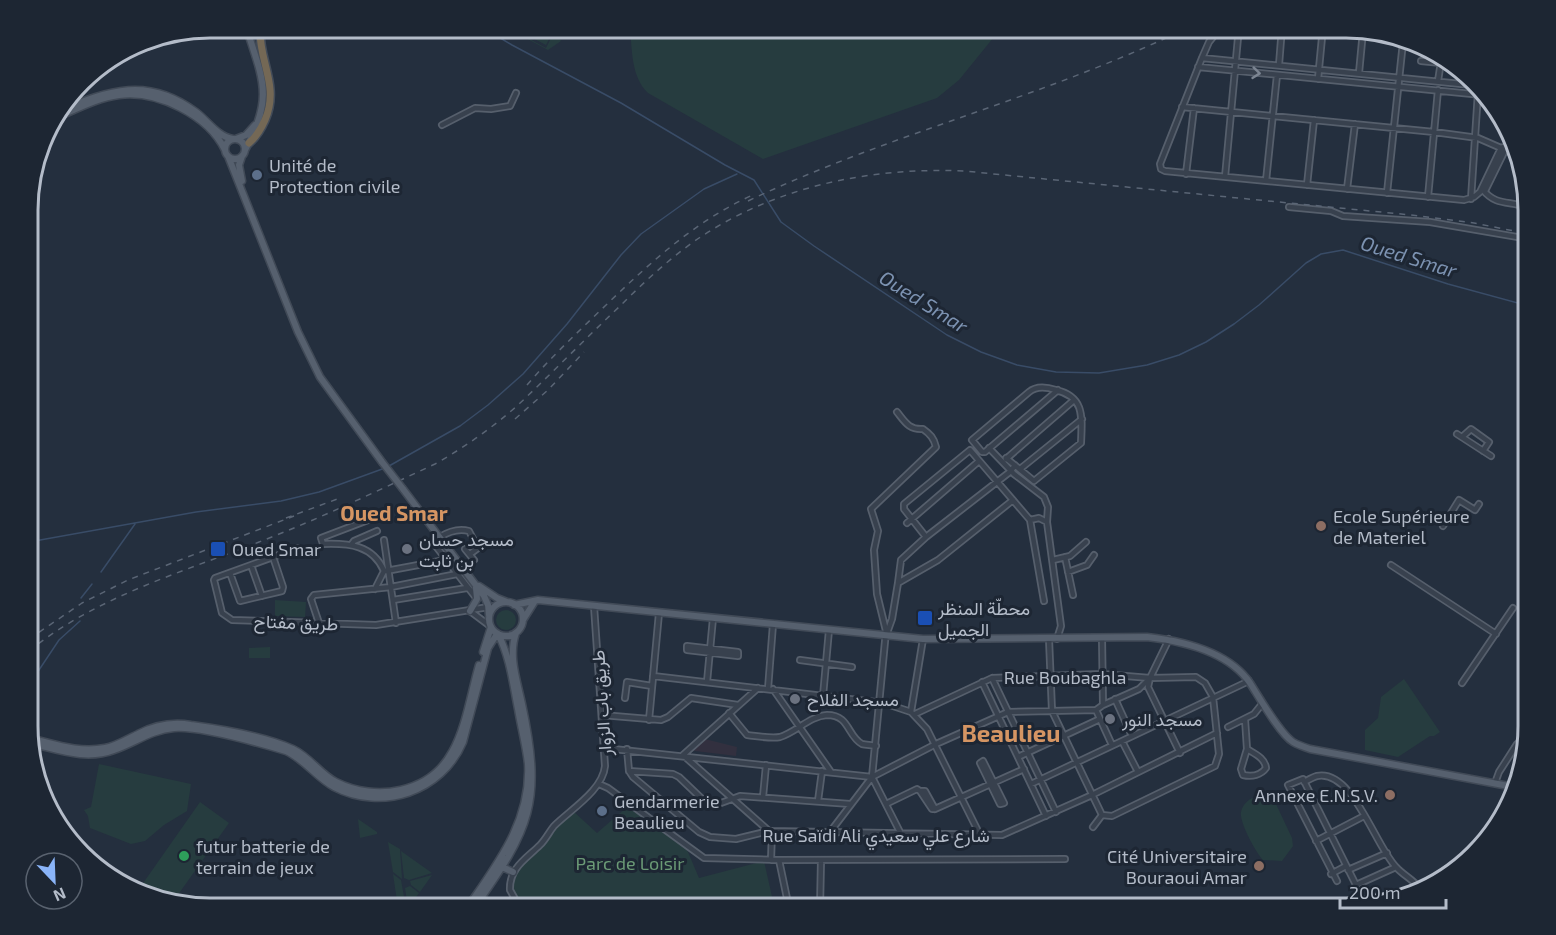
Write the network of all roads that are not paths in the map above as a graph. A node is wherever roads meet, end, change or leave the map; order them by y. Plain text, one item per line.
1 (249, 37) edge
2 (260, 37) edge
3 (1213, 37) edge
4 (1238, 37) edge
5 (1281, 37) edge
6 (1322, 37) edge
7 (1362, 38) edge
8 (1402, 47) edge
9 (1202, 58) junction
10 (1236, 61) junction
11 (1421, 61) dead end
12 (1433, 62) edge
13 (1279, 65) junction
14 (1440, 66) edge
15 (1198, 67) junction
16 (1319, 69) junction
17 (1235, 71) junction
18 (1359, 73) junction
19 (1277, 75) junction
20 (1400, 78) junction
21 (1318, 79) junction
22 (1438, 81) junction
23 (1464, 84) edge
24 (1399, 87) junction
25 (1438, 90) junction
26 (516, 93) dead end
27 (1473, 93) edge
28 (1478, 100) edge
29 (72, 106) edge
30 (1182, 107) junction
31 (1194, 108) junction
32 (1232, 112) junction
33 (66, 114) edge
34 (261, 114) junction
35 (1272, 116) junction
36 (1314, 120) junction
37 (1354, 124) junction
38 (442, 125) dead end
39 (1395, 128) junction
40 (1434, 132) junction
41 (1475, 138) junction
42 (235, 139) junction
43 (1506, 146) edge
44 (1504, 149) junction
45 (245, 150) junction
46 (1508, 151) edge
47 (227, 153) junction
48 (1186, 174) junction
49 (1225, 177) junction
50 (1266, 181) junction
51 (1307, 185) junction
52 (1347, 189) junction
53 (1484, 190) junction
54 (1388, 193) junction
55 (1428, 197) junction
56 (1471, 199) junction
57 (1518, 204) edge
58 (249, 207) junction
59 (1289, 207) dead end
60 (1518, 237) edge
61 (1058, 390) junction
62 (1074, 400) junction
63 (897, 412) dead end
64 (1082, 419) junction
65 (989, 448) junction
66 (1483, 451) junction
67 (1491, 456) dead end
68 (1004, 460) junction
69 (979, 461) junction
70 (1015, 465) junction
71 (1020, 469) junction
72 (1011, 471) junction
73 (997, 481) junction
74 (1013, 500) junction
75 (1479, 504) dead end
76 (376, 517) dead end
77 (912, 518) junction
78 (1030, 520) junction
79 (1047, 522) junction
80 (907, 523) dead end
81 (1443, 526) dead end
82 (377, 531) dead end
83 (334, 534) junction
84 (440, 537) junction
85 (926, 537) junction
86 (384, 540) dead end
87 (1086, 542) dead end
88 (338, 543) junction
89 (350, 545) junction
90 (435, 545) dead end
91 (298, 548) dead end
92 (465, 549) dead end
93 (470, 554) junction
94 (1094, 555) dead end
95 (273, 557) junction
96 (1065, 557) junction
97 (446, 560) junction
98 (474, 560) dead end
99 (1053, 560) junction
100 (252, 565) junction
101 (1391, 565) dead end
102 (386, 571) junction
103 (1068, 572) junction
104 (230, 573) junction
105 (457, 574) junction
106 (473, 583) junction
107 (898, 583) junction
108 (391, 587) junction
109 (467, 588) junction
110 (375, 589) junction
111 (1073, 595) dead end
112 (262, 596) junction
113 (477, 599) junction
114 (393, 600) junction
115 (536, 600) junction
116 (1044, 601) dead end
117 (512, 604) junction
118 (594, 606) junction
119 (1513, 608) dead end
120 (491, 609) junction
121 (470, 611) junction
122 (659, 613) junction
123 (713, 618) junction
124 (522, 621) junction
125 (319, 622) junction
126 (396, 623) junction
127 (773, 624) junction
128 (490, 626) junction
129 (829, 630) junction
130 (516, 633) junction
131 (498, 634) junction
132 (1496, 634) junction
133 (886, 635) junction
134 (1102, 638) junction
135 (923, 639) junction
136 (1049, 639) junction
137 (1057, 639) junction
138 (1169, 639) junction
139 (490, 645) junction
140 (504, 647) junction
141 (710, 651) junction
142 (800, 660) dead end
143 (826, 663) junction
144 (852, 667) dead end
145 (1102, 674) junction
146 (653, 676) junction
147 (1050, 677) junction
148 (992, 678) junction
149 (1150, 678) junction
150 (1249, 681) junction
151 (707, 682) junction
152 (982, 682) junction
153 (1462, 683) dead end
154 (652, 686) junction
155 (759, 688) junction
156 (770, 689) junction
157 (823, 696) junction
158 (1213, 697) junction
159 (625, 698) dead end
160 (1115, 699) junction
161 (879, 703) junction
162 (1262, 704) junction
163 (739, 705) junction
164 (1104, 705) junction
165 (1096, 710) junction
166 (1052, 711) junction
167 (1008, 712) junction
168 (729, 713) junction
169 (913, 713) junction
170 (602, 715) junction
171 (998, 716) junction
172 (1101, 719) junction
173 (1245, 719) junction
174 (649, 720) junction
175 (1164, 720) junction
176 (799, 727) junction
177 (1228, 727) dead end
178 (1217, 733) junction
179 (1064, 736) junction
180 (1132, 736) junction
181 (526, 738) junction
182 (38, 741) edge
183 (1122, 741) junction
184 (936, 744) junction
185 (1517, 744) edge
186 (1112, 745) junction
187 (39, 746) edge
188 (876, 746) junction
189 (604, 748) junction
190 (627, 749) junction
191 (1247, 749) junction
192 (1028, 752) junction
193 (1179, 753) junction
194 (682, 755) junction
195 (1018, 757) junction
196 (1077, 762) junction
197 (766, 765) junction
198 (1024, 769) junction
199 (629, 771) junction
200 (822, 771) junction
201 (831, 772) junction
202 (1138, 772) junction
203 (872, 777) junction
204 (1041, 780) junction
205 (1304, 782) junction
206 (1495, 783) junction
207 (599, 784) junction
208 (1031, 784) junction
209 (1507, 786) edge
210 (1092, 795) junction
211 (962, 797) junction
212 (731, 798) junction
213 (763, 798) junction
214 (818, 801) junction
215 (850, 804) junction
216 (886, 804) junction
217 (1056, 812) junction
218 (1102, 815) junction
219 (1046, 816) junction
220 (1364, 816) junction
221 (1093, 827) dead end
222 (771, 831) junction
223 (830, 832) junction
224 (1330, 833) junction
225 (900, 834) junction
226 (981, 835) junction
227 (1316, 841) junction
228 (1387, 853) junction
229 (1065, 859) dead end
230 (771, 860) junction
231 (779, 860) junction
232 (821, 860) junction
233 (502, 863) junction
234 (1396, 867) junction
235 (1347, 868) junction
236 (514, 870) junction
237 (1331, 874) junction
238 (1337, 881) dead end
239 (1415, 882) edge
240 (787, 897) edge
241 (820, 897) edge
242 (475, 898) edge
243 (480, 898) edge
244 (514, 898) edge

1 - 34 main road
2 - 45 highway
3 - 9 street
4 - 10 street
5 - 13 street
6 - 16 street
7 - 18 street
8 - 20 street
9 - 10 street
9 - 15 street
10 - 13 street
10 - 17 street
11 - 12 street
13 - 16 street
14 - 22 street
15 - 17 street
15 - 30 street
16 - 18 street
16 - 21 street
17 -> 19 street
17 - 32 street
18 - 20 street
19 - 21 street
19 - 35 street
20 - 22 street
20 - 24 street
21 - 24 street
22 - 23 street
24 - 25 street
24 - 39 street
25 - 27 street
25 - 40 street
26 - 38 street
28 - 41 street
29 - 42 main road
30 - 31 street
30 - 48 street
31 - 32 street
31 - 48 street
32 - 35 street
32 - 49 street
33 - 47 main road
34 - 42 main road
34 - 45 main road
35 - 36 street
35 - 50 street
36 - 37 street
36 - 51 street
37 - 39 street
37 - 52 street
39 - 40 street
39 - 54 street
40 - 41 street
40 - 55 street
41 - 44 street
41 - 56 street
42 - 45 main road
42 - 47 main road
43 - 44 street
44 - 46 street
44 - 53 street
45 - 47 main road
45 - 58 main road
47 - 58 main road
48 - 49 street
49 - 50 street
50 - 51 street
51 - 52 street
52 - 54 street
53 - 56 street
53 - 57 street
54 - 55 street
55 - 56 street
58 - 84 main road, bridge
59 - 60 street
61 - 62 street
61 - 65 street
61 - 65 street
62 - 64 street
62 - 68 street
63 - 133 street
64 - 71 street
64 - 71 street
65 - 68 street
66 - 66 street
66 - 67 street
68 - 70 street
68 - 72 street
69 - 73 street
69 - 77 street
69 - 77 street
70 - 71 street
70 - 72 street
72 - 73 street
72 - 79 street
73 - 74 street
73 - 85 street
74 - 78 street
74 - 107 street
75 - 81 street
76 - 83 street
77 - 80 street
77 - 85 street
78 - 79 street
78 - 116 street
79 - 99 street
82 - 89 street
83 - 88 street
83 - 88 street
84 - 93 street
84 - 106 main road
85 - 107 street
86 - 102 street
87 - 96 street
88 - 89 street
89 - 102 street
90 - 97 street
91 - 95 street
92 - 93 street
93 - 98 street
94 - 103 street
95 - 100 street
95 - 112 street
96 - 99 street
96 - 103 street
97 - 102 street
97 - 105 street
99 - 137 street
100 - 104 street
100 - 112 street
101 - 132 street
102 - 108 street
102 - 110 street
103 - 111 street
104 - 112 street
104 - 125 street, طريق مفتاح
105 - 108 street
105 - 109 street
106 - 113 main road
106 - 117 main road
106 - 120 main road
107 - 133 street
108 - 110 street
108 - 114 street
109 - 113 street
109 - 114 street
110 - 125 street
113 - 121 main road
114 - 126 street
115 - 117 main road
115 - 118 main road
115 - 124 main road
117 - 120 main road
117 - 124 main road
118 - 122 main road
118 - 170 street, طريق باب الزوار
119 - 132 street
120 - 121 street, طريق مفتاح
120 - 128 main road
121 - 126 street, طريق مفتاح
121 - 128 street
122 - 123 main road
122 - 146 street
123 - 127 main road
123 - 141 street
124 - 130 main road
125 - 126 street, طريق مفتاح
127 - 129 main road
127 - 156 street
128 - 131 main road
128 - 182 main road
129 - 133 main road
129 - 143 street
130 - 131 main road
130 - 181 main road
131 - 139 main road
131 - 140 main road
132 - 153 street
133 - 135 main road
133 - 161 street
134 - 137 main road
134 - 138 main road
134 - 145 street
135 - 136 main road
135 - 169 street
136 - 137 main road
136 - 147 street
138 - 149 street
138 - 150 main road
139 - 140 main road
139 - 187 main road
140 - 181 main road
141 - 141 street
141 - 151 street
142 - 143 street
143 - 144 street
143 - 157 street
145 - 147 street, Rue Boubaghla
145 - 149 street, Rue Boubaghla
145 - 164 street
146 - 151 street
146 - 154 street
147 - 148 street, Rue Boubaghla
147 - 166 street
148 - 152 street, Rue Boubaghla
148 - 167 street
149 - 158 street, Rue Boubaghla
149 - 160 street
149 - 175 street
150 - 158 street
150 - 162 main road
151 - 155 street
152 - 169 street, Rue Boubaghla
152 - 171 street
154 - 159 street
154 - 174 street
155 - 156 street
155 - 163 street
156 - 157 street
156 - 176 street
157 - 161 street
158 - 175 street
158 - 178 street
160 - 164 street
160 - 180 street
161 - 169 street
161 - 188 street
162 - 173 street
162 - 206 main road
163 - 168 street
163 - 174 street
164 - 165 street
165 - 166 street
165 - 172 street
166 - 167 street
166 - 179 street
167 - 171 street
167 - 192 street
168 - 176 street
168 - 194 street
169 - 184 street
170 - 174 street
170 - 189 street, طريق باب الزوار
171 - 184 street
171 - 195 street
172 - 179 street
172 - 186 street
173 - 177 street
173 - 191 street
175 - 180 street
175 - 193 street
176 - 188 street
176 - 201 street
178 - 193 street, Rue Saïdi Ali شارع علي سعيدي
178 - 218 street
179 - 192 street
179 - 196 street
180 - 183 street
181 - 233 main road
183 - 186 street
183 - 202 street
184 - 203 street
184 - 211 street
185 - 206 street
186 - 196 street
188 - 203 street
189 - 190 street
189 - 207 street, طريق باب الزوار
190 - 194 street
190 - 199 street
191 - 191 street
192 - 195 street
192 - 204 street
193 - 202 street, Rue Saïdi Ali شارع علي سعيدي
194 - 197 street
194 - 212 street
195 - 198 street
196 - 204 street
196 - 210 street
197 - 200 street
197 - 213 street
198 - 208 street
198 - 211 street
199 - 212 street
199 - 222 street, Rue Saïdi Ali شارع علي سعيدي
200 - 201 street
200 - 214 street
201 - 203 street
202 - 210 street, Rue Saïdi Ali شارع علي سعيدي
203 - 215 street
203 - 216 street
204 - 208 street
204 - 217 street
205 - 220 street
205 - 224 street
205 - 227 street
206 - 209 main road
207 - 230 street
207 - 236 street
208 - 219 street
210 - 217 street, Rue Saïdi Ali شارع علي سعيدي
210 - 218 street
211 - 216 street
211 - 226 street
212 - 213 street
212 - 222 street
213 - 214 street
214 - 215 street
215 - 223 street
216 - 225 street
217 - 219 street, Rue Saïdi Ali شارع علي سعيدي
218 - 221 street
219 - 226 street, Rue Saïdi Ali شارع علي سعيدي
220 - 224 street
220 - 228 street
222 - 223 street, Rue Saïdi Ali شارع علي سعيدي
222 - 230 street
223 - 225 street, Rue Saïdi Ali شارع علي سعيدي
224 - 227 street
224 - 235 street
225 - 226 street, Rue Saïdi Ali شارع علي سعيدي
227 - 237 street
228 - 234 street
228 - 235 street
229 - 232 street
230 - 231 street
231 - 232 street
231 - 240 street
232 - 241 street
233 - 236 main road
233 - 242 main road
233 - 243 main road
234 - 235 street
234 - 239 street
235 - 237 street
236 - 244 street
237 - 238 street

